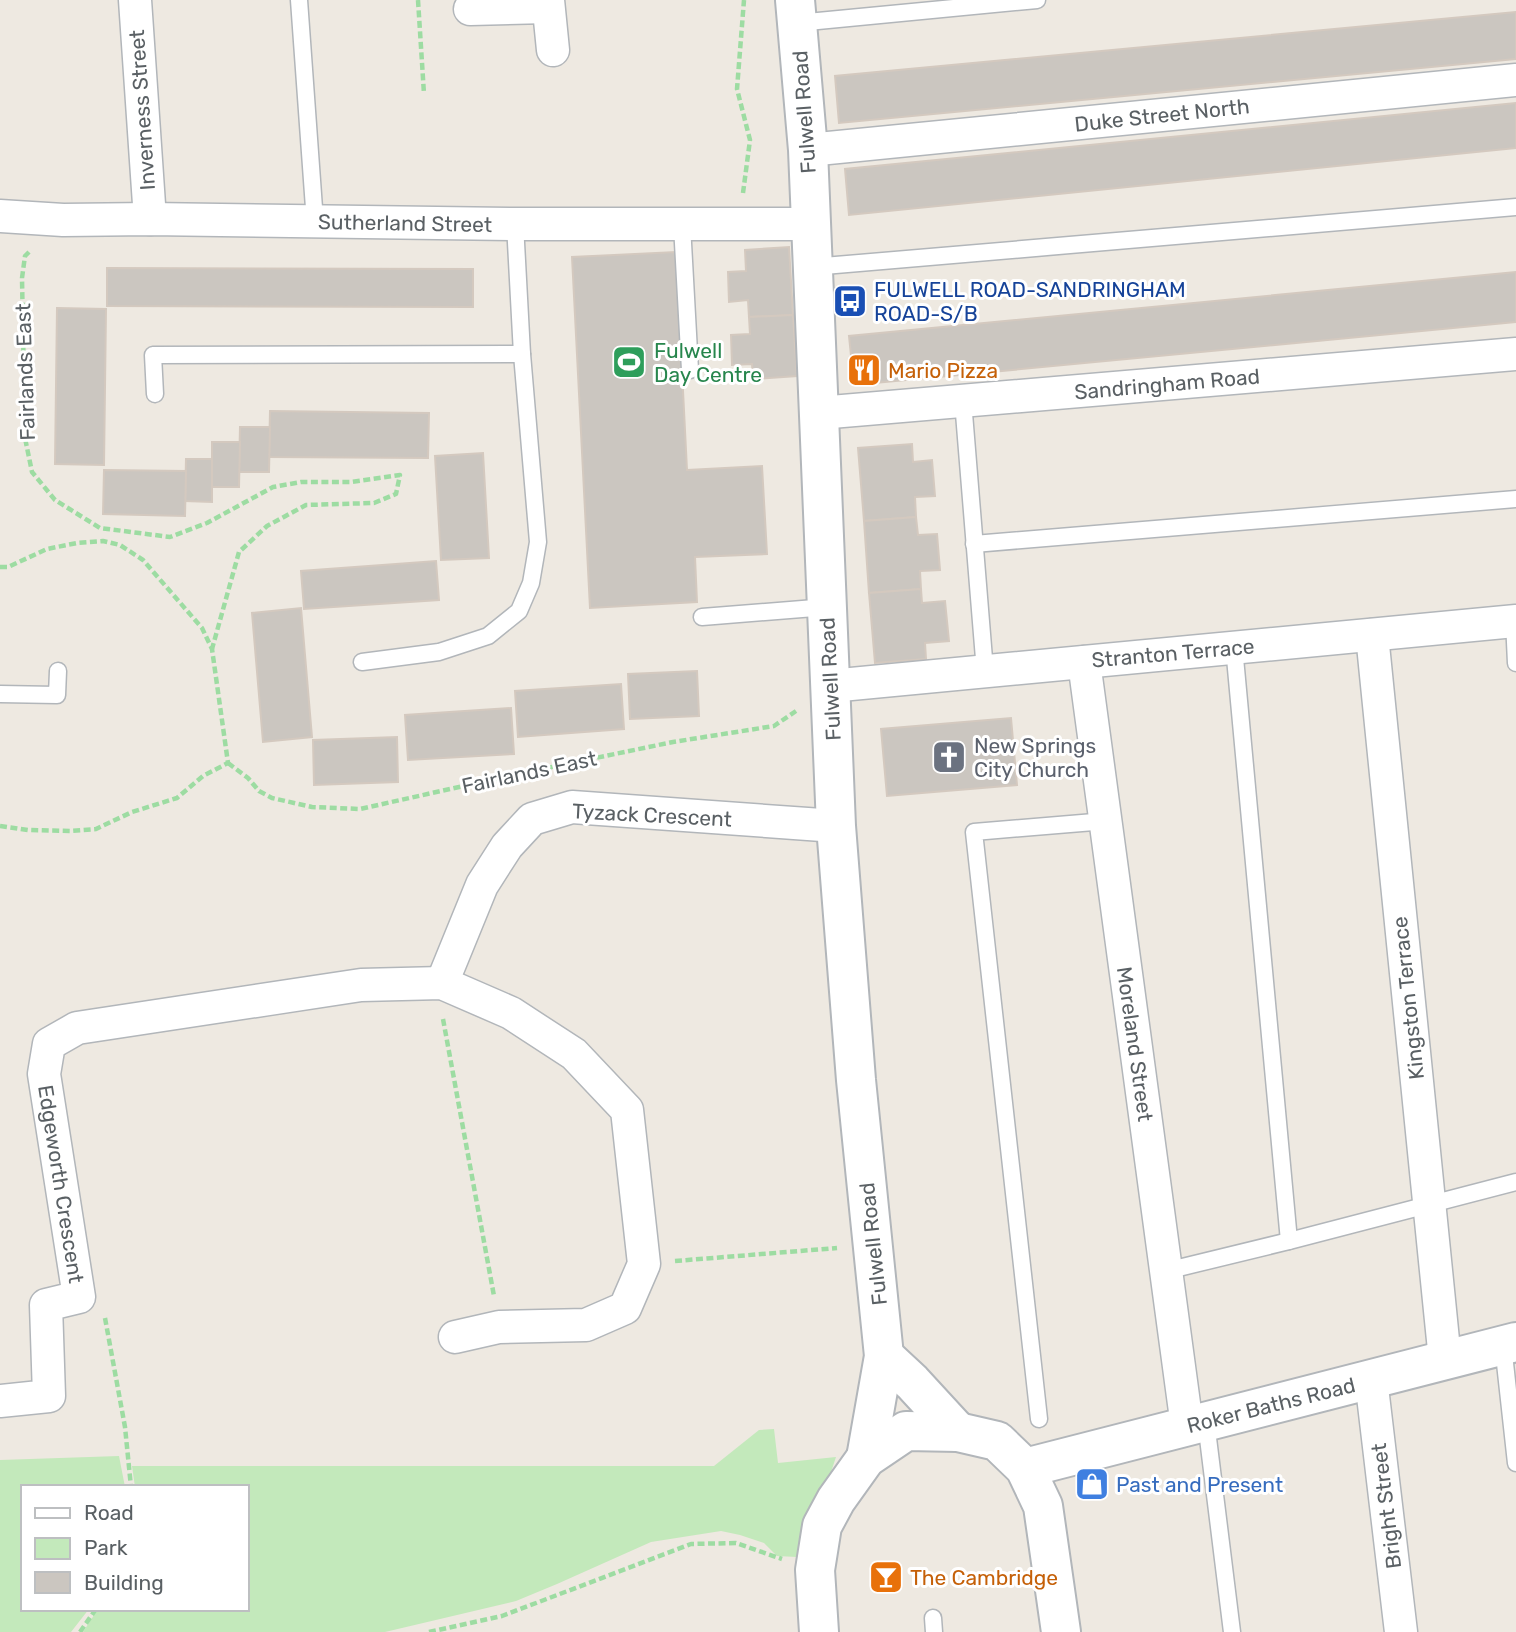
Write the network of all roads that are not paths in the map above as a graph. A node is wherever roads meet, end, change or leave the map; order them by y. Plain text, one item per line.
1 (135, 0) edge
2 (299, 0) edge
3 (1037, 0) edge
4 (548, 4) edge
5 (470, 9) dead end
6 (796, 12) edge
7 (553, 50) dead end
8 (1516, 80) edge
9 (808, 150) junction
10 (1516, 207) edge
11 (0, 216) edge
12 (150, 219) junction
13 (315, 222) junction
14 (515, 224) junction
15 (811, 224) junction
16 (682, 225) junction
17 (812, 267) junction
18 (522, 354) junction
19 (1516, 354) edge
20 (690, 370) dead end
21 (155, 394) dead end
22 (963, 401) junction
23 (819, 413) junction
24 (1516, 499) edge
25 (974, 544) junction
26 (827, 607) junction
27 (702, 617) dead end
28 (1515, 621) edge
29 (1372, 635) junction
30 (1234, 648) junction
31 (362, 662) dead end
32 (1084, 662) junction
33 (1516, 663) edge
34 (58, 671) dead end
35 (985, 671) junction
36 (831, 686) junction
37 (0, 694) edge
38 (1106, 821) junction
39 (836, 826) junction
40 (442, 983) junction
41 (1516, 1182) edge
42 (1428, 1204) junction
43 (1289, 1241) junction
44 (1166, 1271) junction
45 (455, 1337) dead end
46 (1509, 1344) edge
47 (884, 1356) junction
48 (1445, 1360) junction
49 (1371, 1379) junction
50 (0, 1401) edge
51 (1039, 1419) dead end
52 (1197, 1424) junction
53 (958, 1432) junction
54 (866, 1458) junction
55 (1516, 1463) edge
56 (1025, 1468) junction
57 (819, 1632) edge
58 (1061, 1632) edge
59 (1232, 1632) edge
60 (1401, 1632) edge

1 - 12 street, Inverness Street
2 - 13 lane
3 - 6 lane
4 - 5 street
4 - 7 street
6 - 9 street, Fulwell Road
8 - 9 street, Duke Street North
9 - 15 street, Fulwell Road
10 - 17 lane
11 - 12 street, Sutherland Street
12 - 13 street, Sutherland Street
13 - 14 street, Sutherland Street
14 - 16 street, Sutherland Street
14 - 18 lane
15 - 16 street, Sutherland Street
15 - 17 street, Fulwell Road
16 - 20 lane
17 - 23 street, Fulwell Road
18 - 21 lane
18 - 31 lane
19 - 22 street, Sandringham Road
22 - 23 street, Sandringham Road
22 - 25 lane
23 - 26 street, Fulwell Road
24 - 25 lane
25 - 35 lane
26 - 27 lane
26 - 36 street, Fulwell Road
28 - 29 street, Stranton Terrace
28 - 33 lane
29 - 30 street, Stranton Terrace
29 - 42 street, Kingston Terrace
30 - 32 street, Stranton Terrace
30 - 43 lane
32 - 35 street, Stranton Terrace
32 - 38 street, Moreland Street
34 - 37 lane
35 - 36 street, Stranton Terrace
36 - 39 street, Fulwell Road
38 - 44 street, Moreland Street
38 - 51 lane
39 - 40 street, Tyzack Crescent
39 - 47 street, Fulwell Road
40 - 45 street
40 - 50 street, Edgeworth Crescent
41 - 42 lane
42 - 43 lane
42 - 48 street, Kingston Terrace
43 - 44 lane
44 - 52 street, Moreland Street
46 - 48 street, Roker Baths Road
46 - 55 lane
47 - 53 street
47 - 54 street, Fulwell Road
48 - 49 street, Roker Baths Road
49 - 52 street, Roker Baths Road
49 - 60 street, Bright Street
52 - 56 street, Roker Baths Road
52 - 59 lane
53 - 54 street, Fulwell Road
53 - 56 street, Fulwell Road
54 - 57 street, Fulwell Road
56 - 58 street, Fulwell Road

